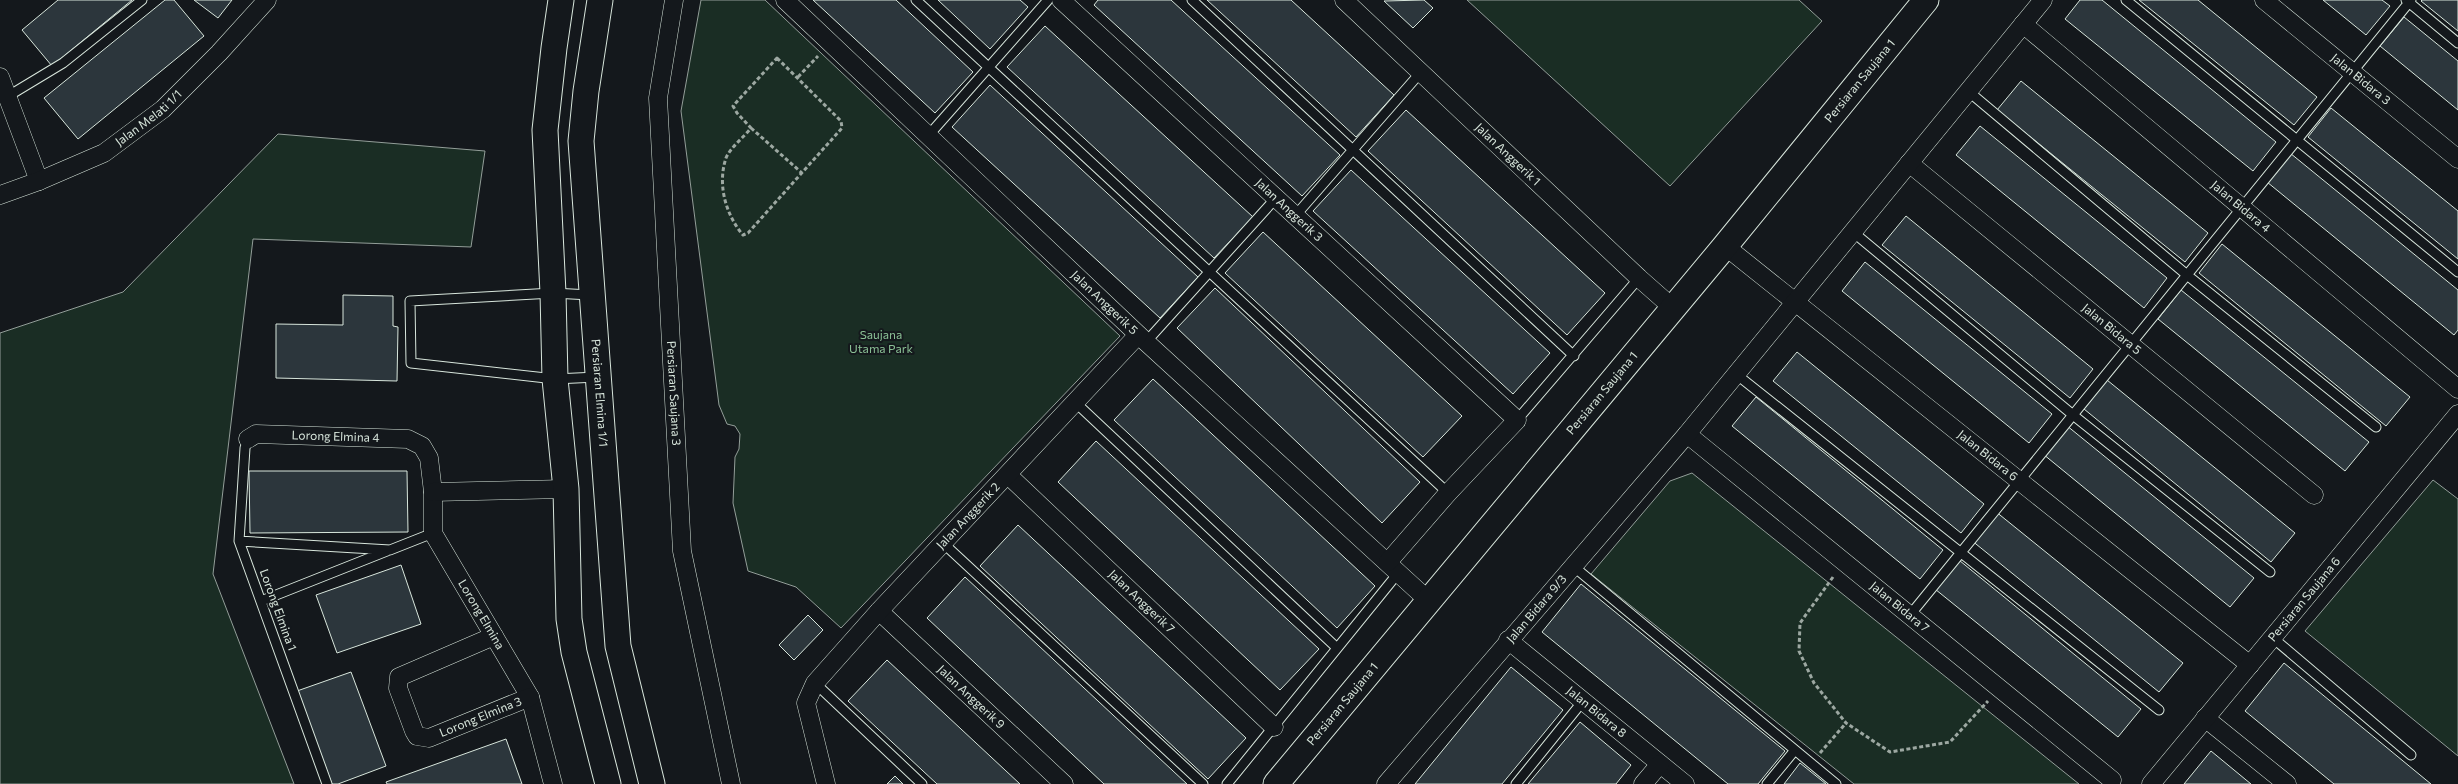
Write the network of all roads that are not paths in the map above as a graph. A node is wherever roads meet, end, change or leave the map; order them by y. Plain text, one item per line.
1 (142, 0) edge
2 (267, 0) edge
3 (562, 0) edge
4 (600, 0) edge
5 (674, 0) edge
6 (785, 0) edge
7 (916, 0) edge
8 (1048, 0) edge
9 (1192, 0) edge
10 (1344, 0) edge
11 (1926, 0) edge
12 (2043, 0) edge
13 (2126, 0) edge
14 (2264, 0) edge
15 (2409, 1) edge
16 (1071, 3) edge
17 (2023, 24) junction
18 (2458, 43) edge
19 (988, 67) junction
20 (1420, 72) junction
21 (2352, 72) junction
22 (0, 77) edge
23 (1968, 91) junction
24 (4, 98) edge
25 (928, 136) junction
26 (2297, 140) junction
27 (1352, 150) junction
28 (2458, 159) edge
29 (1909, 163) junction
30 (39, 181) junction
31 (0, 195) edge
32 (1276, 198) junction
33 (2242, 207) junction
34 (1295, 216) junction
35 (1853, 232) junction
36 (1725, 246) junction
37 (1209, 272) junction
38 (2458, 272) edge
39 (2187, 275) junction
40 (1639, 278) junction
41 (554, 293) junction
42 (594, 295) junction
43 (1795, 302) junction
44 (1673, 308) junction
45 (1142, 338) junction
46 (2130, 344) junction
47 (1574, 356) junction
48 (1736, 374) junction
49 (600, 377) junction
50 (555, 379) junction
51 (2458, 389) edge
52 (1076, 403) junction
53 (2458, 414) edge
54 (2072, 415) junction
55 (1517, 420) junction
56 (2376, 427) dead end
57 (1687, 434) junction
58 (248, 439) joint
59 (1008, 475) junction
60 (2019, 481) junction
61 (566, 489) junction
62 (433, 492) junction
63 (1448, 494) junction
64 (2314, 495) dead end
65 (433, 533) junction
66 (239, 541) junction
67 (943, 542) junction
68 (390, 550) junction
69 (1961, 552) junction
70 (1573, 566) junction
71 (1393, 567) junction
72 (2270, 572) dead end
73 (1429, 600) junction
74 (261, 601) junction
75 (879, 611) junction
76 (1910, 615) junction
77 (494, 636) junction
78 (2273, 638) junction
79 (1508, 640) junction
80 (1338, 648) junction
81 (2250, 665) junction
82 (815, 683) junction
83 (530, 697) junction
84 (1584, 701) junction
85 (2160, 710) dead end
86 (2205, 718) junction
87 (1274, 727) junction
88 (1795, 750) junction
89 (2411, 755) dead end
90 (1660, 764) junction
91 (2112, 780) dead end
92 (327, 784) edge
93 (553, 784) edge
94 (608, 784) edge
95 (652, 784) edge
96 (731, 784) edge
97 (826, 784) edge
98 (922, 784) edge
99 (1064, 784) edge
100 (1203, 784) edge
101 (1227, 784) edge
102 (1276, 784) edge
103 (1386, 784) edge
104 (1516, 784) edge
105 (1644, 784) edge
106 (1685, 784) edge
107 (1766, 784) edge
108 (1836, 784) edge
109 (2150, 784) edge
110 (2287, 784) edge

1 - 24 lane
2 - 30 street, Jalan Melati 1/1
3 - 41 main road
4 - 42 main road, Persiaran Elmina 1/1
5 - 96 street, Persiaran Saujana 3
6 - 25 street, Jalan Anggerik 5
7 - 19 lane
8 - 19 lane
9 - 27 lane
10 - 20 street, Jalan Anggerik 1
11 - 36 main road, Persiaran Saujana 1
12 - 17 street, Jalan Bidara 9/3
13 - 26 lane
14 - 21 street, Jalan Bidara 3
15 - 18 lane
15 - 21 lane
16 - 32 street, Jalan Anggerik 3
17 - 23 street, Jalan Bidara 9/3
17 - 33 street, Jalan Bidara 4
19 - 25 lane
19 - 37 lane
20 - 27 lane
20 - 40 street, Jalan Anggerik 1
21 - 26 lane
21 - 28 street, Jalan Bidara 3
22 - 24 street
23 - 29 street, Jalan Bidara 9/3
23 - 39 lane
24 - 30 street
25 - 45 street, Jalan Anggerik 5
26 - 33 lane
26 - 38 lane
27 - 34 lane
27 - 47 lane
29 - 35 street, Jalan Bidara 9/3
29 - 46 street, Jalan Bidara 5
30 - 31 street, Jalan Melati 1/1
32 - 34 street, Jalan Anggerik 3
32 - 37 lane
33 - 39 lane
33 - 51 street, Jalan Bidara 4
34 - 55 street, Jalan Anggerik 3
35 - 43 street, Jalan Bidara 9/3
35 - 54 lane
36 - 43 street, Jalan Bidara 6
36 - 44 main road, Persiaran Saujana 1
37 - 45 lane
37 - 63 lane
39 - 46 lane
39 - 56 lane
40 - 44 street, Jalan Anggerik 1
40 - 47 lane
41 - 42 lane
41 - 50 main road
41 - 50 lane
42 - 49 main road, Persiaran Elmina 1/1
43 - 48 street, Jalan Bidara 9/3
43 - 60 street, Jalan Bidara 6
44 - 73 main road, Persiaran Saujana 1
45 - 52 street, Jalan Anggerik 2
45 - 71 street, Jalan Anggerik 5
46 - 54 lane
46 - 64 street, Jalan Bidara 5
47 - 55 lane
48 - 57 street, Jalan Bidara 9/3
48 - 69 lane
49 - 50 lane
49 - 95 main road, Persiaran Elmina 1/1
50 - 61 main road
52 - 59 street, Jalan Anggerik 2
52 - 80 lane
53 - 78 street, Persiaran Saujana 6
54 - 60 lane
54 - 72 lane
55 - 63 street
57 - 70 street, Jalan Bidara 9/3
57 - 76 street, Jalan Bidara 7
58 - 62 street, Lorong Elmina 4
58 - 66 lane, Lorong Elmina 1
59 - 67 street, Jalan Anggerik 2
59 - 87 street, Jalan Anggerik 7
60 - 69 lane
60 - 81 street, Jalan Bidara 6
61 - 62 street
61 - 94 main road
62 - 65 street
63 - 71 street
65 - 68 lane
65 - 77 street, Lorong Elmina
66 - 68 lane
66 - 74 lane, Lorong Elmina 1
67 - 75 street, Jalan Anggerik 2
67 - 100 lane
68 - 74 lane
69 - 76 lane
69 - 85 lane
70 - 79 street, Jalan Bidara 9/3
70 - 88 lane
71 - 73 street, Jalan Anggerik 5
71 - 80 lane
73 - 102 main road, Persiaran Saujana 1
74 - 92 lane, Lorong Elmina 1
75 - 82 street, Jalan Anggerik 2
75 - 99 street, Jalan Anggerik 9
76 - 91 street, Jalan Bidara 7
77 - 83 street, Lorong Elmina
77 - 83 street, Lorong Elmina 3
78 - 81 street, Persiaran Saujana 6
78 - 89 lane
79 - 84 street, Jalan Bidara 8
79 - 103 street, Jalan Bidara 9/3
80 - 87 lane
81 - 86 street, Persiaran Saujana 6
82 - 97 street, Jalan Anggerik 2
82 - 98 lane
83 - 93 street, Lorong Elmina
84 - 90 street, Jalan Bidara 8
84 - 104 lane
86 - 109 street, Persiaran Saujana 6
86 - 110 street
87 - 101 lane
88 - 107 lane
88 - 108 lane
90 - 105 street
90 - 106 street, Jalan Bidara 8

